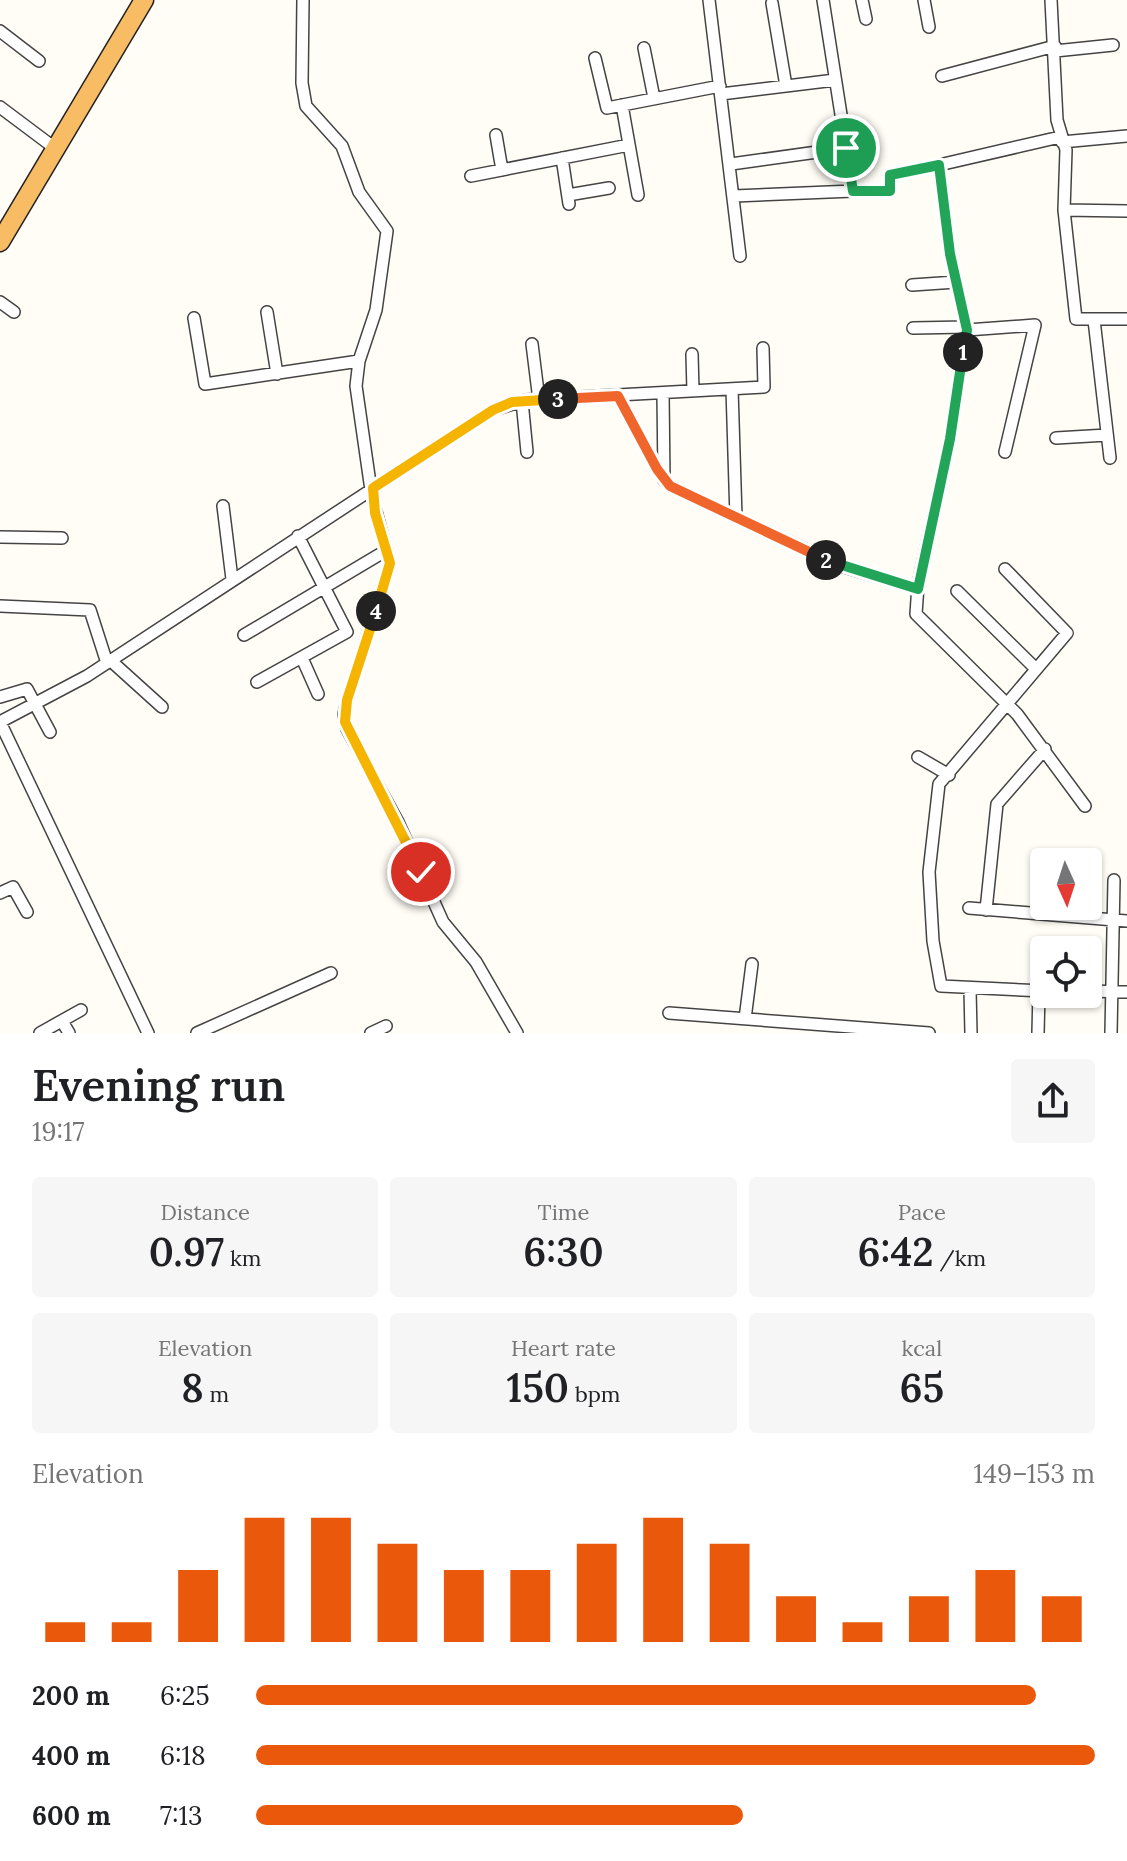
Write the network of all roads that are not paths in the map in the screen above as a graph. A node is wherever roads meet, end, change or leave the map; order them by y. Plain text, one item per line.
1 (144, 0) edge
2 (303, 0) edge
3 (709, 0) edge
4 (823, 0) edge
5 (862, 0) edge
6 (924, 0) edge
7 (1051, 0) edge
8 (772, 3) dead end
9 (866, 19) dead end
10 (929, 27) dead end
11 (0, 31) edge
12 (1113, 45) dead end
13 (644, 48) dead end
14 (1055, 49) junction
15 (595, 58) dead end
16 (39, 61) dead end
17 (942, 76) dead end
18 (835, 80) junction
19 (786, 86) junction
20 (721, 90) junction
21 (654, 98) junction
22 (622, 105) junction
23 (0, 107) edge
24 (496, 135) dead end
25 (1127, 136) edge
26 (1061, 139) junction
27 (629, 145) junction
28 (846, 148) junction
29 (56, 149) junction
30 (562, 158) junction
31 (731, 164) junction
32 (939, 165) junction
33 (502, 170) junction
34 (471, 176) dead end
35 (609, 188) dead end
36 (853, 191) junction
37 (638, 195) dead end
38 (734, 196) junction
39 (1064, 210) junction
40 (1127, 211) edge
41 (0, 242) edge
42 (740, 256) dead end
43 (956, 282) junction
44 (912, 285) dead end
45 (0, 302) edge
46 (14, 312) dead end
47 (267, 312) dead end
48 (194, 318) dead end
49 (1127, 319) edge
50 (1094, 320) junction
51 (913, 328) dead end
52 (966, 329) junction
53 (532, 344) dead end
54 (763, 348) dead end
55 (692, 354) dead end
56 (359, 361) junction
57 (277, 374) junction
58 (732, 389) junction
59 (693, 391) junction
60 (663, 393) junction
61 (618, 396) junction
62 (539, 400) junction
63 (522, 401) junction
64 (1107, 435) junction
65 (1056, 438) dead end
66 (527, 452) dead end
67 (1005, 452) dead end
68 (1110, 458) dead end
69 (664, 481) junction
70 (373, 488) junction
71 (223, 506) dead end
72 (736, 517) junction
73 (298, 536) junction
74 (0, 537) edge
75 (62, 538) dead end
76 (387, 550) junction
77 (1005, 569) dead end
78 (232, 579) junction
79 (324, 587) junction
80 (918, 589) junction
81 (957, 591) dead end
82 (0, 606) edge
83 (244, 635) dead end
84 (302, 658) junction
85 (109, 662) junction
86 (1036, 669) junction
87 (257, 682) dead end
88 (318, 694) dead end
89 (0, 697) edge
90 (35, 703) junction
91 (1005, 703) junction
92 (162, 707) dead end
93 (0, 722) edge
94 (50, 732) dead end
95 (1045, 749) junction
96 (918, 757) dead end
97 (949, 775) junction
98 (1085, 806) dead end
99 (1114, 880) dead end
100 (0, 893) edge
101 (969, 908) dead end
102 (986, 910) junction
103 (27, 912) dead end
104 (1030, 913) edge
105 (1102, 919) edge
106 (1113, 920) junction
107 (1127, 921) edge
108 (752, 964) dead end
109 (331, 973) dead end
110 (970, 990) junction
111 (1030, 991) edge
112 (1102, 991) edge
113 (1112, 991) junction
114 (1127, 992) edge
115 (1040, 1008) edge
116 (81, 1010) dead end
117 (669, 1013) dead end
118 (747, 1019) junction
119 (62, 1021) junction
120 (386, 1026) dead end
121 (822, 1028) edge
122 (891, 1031) edge
123 (40, 1033) edge
124 (69, 1033) edge
125 (148, 1033) edge
126 (197, 1033) edge
127 (371, 1033) edge
128 (517, 1033) edge
129 (749, 1033) edge
130 (929, 1033) edge
131 (971, 1033) edge
132 (1038, 1033) edge
133 (1111, 1033) edge

1 - 29 highway
2 - 56 street
3 - 20 street
4 - 18 street
5 - 9 street
6 - 10 street
7 - 14 street
8 - 19 street
11 - 16 street
12 - 14 street
13 - 21 street
14 - 17 street
14 - 26 street
15 - 22 street
18 - 19 street
18 - 28 street
19 - 20 street
20 - 21 street
20 - 31 street
21 - 22 street
22 - 27 street
23 - 29 street
24 - 33 street
25 - 26 street
26 - 32 street
26 - 39 street
27 - 30 street
27 - 37 street
28 - 31 street
28 - 36 street
29 - 41 highway
30 - 33 street
30 - 35 street
31 - 38 street
32 - 36 street
32 - 43 street
33 - 34 street
36 - 38 street
38 - 42 street
39 - 40 street
39 - 50 street
43 - 44 street
43 - 52 street
45 - 46 street
47 - 57 street
48 - 57 street
49 - 50 street
50 - 64 street
51 - 52 street
52 - 67 street
52 - 80 street
53 - 62 street
54 - 58 street
55 - 59 street
56 - 57 street
56 - 70 street
58 - 59 street
58 - 72 street
59 - 60 street
60 - 61 street
60 - 69 street
61 - 62 street
61 - 69 street
62 - 63 street
63 - 66 street
63 - 70 street
64 - 65 street
64 - 68 street
69 - 72 street
70 - 73 street
70 - 76 street
71 - 78 street
72 - 80 street
73 - 78 street
73 - 79 street
74 - 75 street
76 - 79 street
76 - 128 street
77 - 86 street
78 - 85 street
79 - 83 street
79 - 84 street
80 - 91 street
81 - 86 street
82 - 85 street
84 - 87 street
84 - 88 street
85 - 90 street
85 - 92 street
86 - 91 street
89 - 90 street
90 - 93 street
90 - 94 street
91 - 95 street
91 - 97 street
93 - 125 street
95 - 98 street
95 - 102 street
96 - 97 street
97 - 110 street
99 - 106 street
100 - 103 street
101 - 102 street
102 - 104 street
105 - 106 street
106 - 107 street
106 - 113 street
108 - 118 street
109 - 126 street
110 - 111 street
110 - 131 street
112 - 113 street
113 - 114 street
113 - 133 street
115 - 132 street
116 - 119 street
117 - 118 street
118 - 121 street
118 - 129 street
119 - 123 street
119 - 124 street
120 - 127 street
121 - 122 street
122 - 130 street

